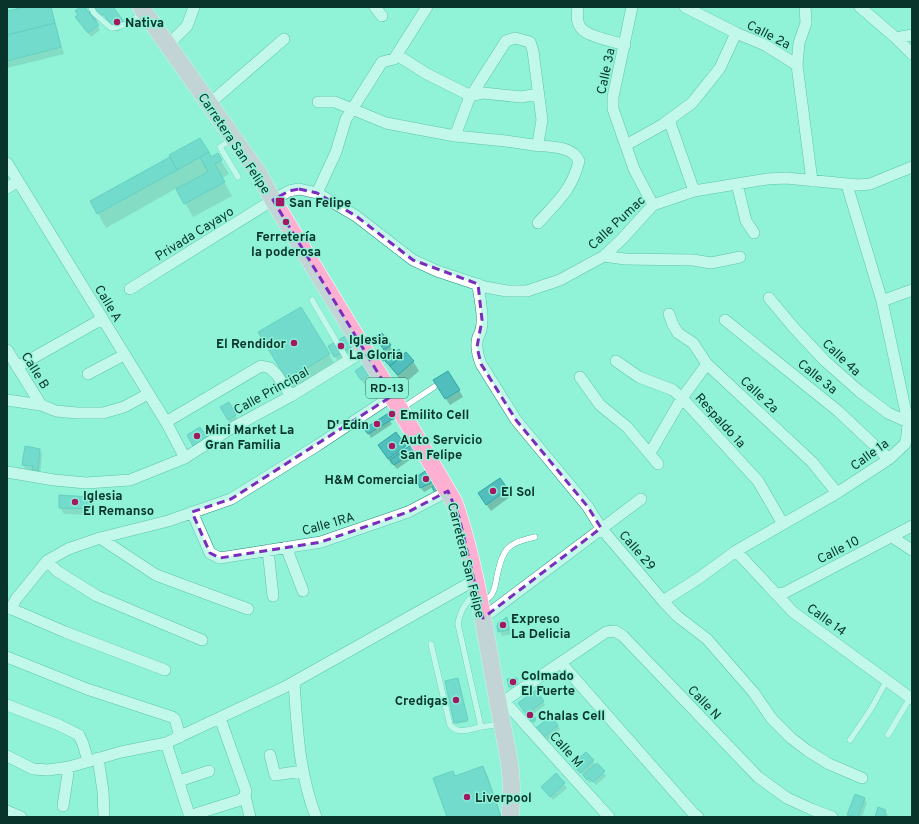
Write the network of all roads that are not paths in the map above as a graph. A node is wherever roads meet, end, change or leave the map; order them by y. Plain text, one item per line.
1 (91, 7) edge
2 (194, 7) edge
3 (374, 7) edge
4 (428, 7) edge
5 (578, 7) edge
6 (632, 7) edge
7 (685, 7) edge
8 (805, 7) edge
9 (860, 7) edge
10 (142, 10) edge
11 (382, 16) dead end
12 (736, 33) junction
13 (912, 35) edge
14 (896, 38) junction
15 (284, 40) dead end
16 (168, 45) junction
17 (625, 45) junction
18 (397, 54) junction
19 (912, 54) edge
20 (797, 64) junction
21 (538, 94) junction
22 (471, 96) junction
23 (318, 102) dead end
24 (210, 103) junction
25 (352, 109) junction
26 (669, 120) junction
27 (455, 136) junction
28 (234, 138) junction
29 (533, 145) junction
30 (626, 145) junction
31 (7, 164) edge
32 (911, 169) edge
33 (238, 177) dead end
34 (18, 181) junction
35 (812, 181) junction
36 (737, 184) junction
37 (847, 185) junction
38 (7, 188) edge
39 (694, 191) junction
40 (317, 193) junction
41 (273, 200) junction
42 (653, 205) junction
43 (538, 223) dead end
44 (754, 233) dead end
45 (604, 256) junction
46 (740, 257) dead end
47 (478, 284) junction
48 (130, 289) dead end
49 (912, 290) edge
50 (769, 298) dead end
51 (312, 300) dead end
52 (882, 301) junction
53 (669, 314) dead end
54 (102, 319) junction
55 (726, 320) dead end
56 (7, 350) edge
57 (364, 351) junction
58 (124, 355) junction
59 (348, 361) junction
60 (616, 361) dead end
61 (707, 364) junction
62 (17, 367) junction
63 (88, 374) dead end
64 (580, 377) dead end
65 (434, 387) dead end
66 (148, 394) junction
67 (291, 396) junction
68 (682, 398) junction
69 (7, 400) edge
70 (396, 402) junction
71 (41, 405) junction
72 (166, 422) junction
73 (908, 422) junction
74 (910, 440) edge
75 (650, 453) junction
76 (184, 458) junction
77 (889, 459) junction
78 (658, 464) dead end
79 (7, 472) edge
80 (448, 491) junction
81 (837, 493) junction
82 (641, 499) dead end
83 (192, 512) junction
84 (783, 524) junction
85 (912, 526) edge
86 (601, 528) junction
87 (534, 537) dead end
88 (892, 537) junction
89 (100, 538) junction
90 (286, 547) junction
91 (268, 550) junction
92 (912, 550) edge
93 (736, 551) junction
94 (47, 561) junction
95 (303, 591) dead end
96 (777, 594) junction
97 (272, 596) dead end
98 (479, 599) junction
99 (663, 601) junction
100 (9, 608) edge
101 (248, 609) dead end
102 (202, 640) dead end
103 (431, 644) dead end
104 (7, 657) edge
105 (561, 663) junction
106 (165, 670) dead end
107 (887, 680) junction
108 (294, 682) junction
109 (911, 698) edge
110 (501, 703) junction
111 (7, 705) edge
112 (220, 718) junction
113 (502, 723) junction
114 (481, 727) junction
115 (888, 735) dead end
116 (180, 737) junction
117 (850, 740) dead end
118 (166, 743) junction
119 (270, 755) dead end
120 (7, 756) edge
121 (93, 760) junction
122 (69, 767) junction
123 (209, 771) dead end
124 (303, 771) junction
125 (862, 778) dead end
126 (178, 781) junction
127 (245, 796) junction
128 (63, 806) dead end
129 (7, 811) edge
130 (809, 813) edge
131 (604, 814) edge
132 (190, 816) edge
133 (693, 816) edge
134 (21, 817) edge
135 (104, 817) edge
136 (250, 817) edge
137 (316, 817) edge
138 (510, 817) edge
139 (832, 817) edge

1 - 10 lane
2 - 16 street
3 - 11 street
4 - 18 street
5 - 17 street
6 - 17 street, Calle 3a
7 - 12 street, Calle 2a
8 - 20 street
9 - 14 street
10 - 16 main road, Carretera San Felipe / RD-13
12 - 20 street, Calle 2a
12 - 26 street
13 - 14 street
14 - 19 street
15 - 24 street
16 - 24 main road, Carretera San Felipe / RD-13
17 - 30 street, Calle 3a
18 - 22 street
18 - 25 street
20 - 35 street
21 - 22 street
21 - 22 street
21 - 29 street
22 - 27 street
23 - 25 street
24 - 28 main road, Carretera San Felipe / RD-13
25 - 27 street
25 - 40 street
26 - 30 street
26 - 39 street
27 - 29 street
28 - 33 lane
28 - 41 main road, Carretera San Felipe / RD-13
29 - 43 street
30 - 42 street, Calle 3a
31 - 34 street, Calle A
32 - 37 street, Calle Pumac
34 - 38 street
34 - 54 street, Calle A
35 - 36 street, Calle Pumac
35 - 37 street, Calle Pumac
36 - 39 street, Calle Pumac
36 - 44 street
37 - 52 street, Calle 1a
39 - 42 street, Calle Pumac
40 - 41 street, Calle Pumac
40 - 47 street, Calle Pumac
41 - 48 street, Privada Cayayo
41 - 57 main road, Carretera San Felipe / RD-13
42 - 45 street, Calle Pumac
45 - 46 street
45 - 47 street, Calle Pumac
47 - 86 street, Calle 29
49 - 52 street
50 - 73 street, Calle 4a
51 - 59 lane
52 - 73 street, Calle 1a
53 - 61 street, Calle 2a
54 - 58 street, Calle A
54 - 62 street
55 - 77 street, Calle 3a
56 - 62 street, Calle B
57 - 59 street, Calle Principal
57 - 70 main road, Carretera San Felipe / RD-13
58 - 63 street
58 - 66 street, Calle A
59 - 67 street, Calle Principal
60 - 68 street, Respaldo 1a
61 - 68 street
61 - 81 street, Calle 2a
62 - 71 street, Calle B
64 - 75 street
65 - 70 lane
66 - 71 street
66 - 72 street, Calle A
67 - 72 street
67 - 76 street, Calle Principal
68 - 75 street
68 - 84 street, Respaldo 1a
69 - 71 street
70 - 80 main road, Carretera San Felipe / RD-13
70 - 83 street
72 - 76 street, Calle A
73 - 74 street, Calle 1a
74 - 77 street, Calle 1a
75 - 78 street
76 - 79 street, Calle Principal
77 - 81 street, Calle 1a
80 - 90 street, Calle 1RA
80 - 98 main road, Carretera San Felipe / RD-13
81 - 84 street, Calle 1a
82 - 86 street
83 - 89 street
83 - 91 street, Calle 1RA
84 - 93 street, Calle 1a
85 - 88 street, Calle 10
86 - 98 street
86 - 99 street, Calle 29
87 - 98 lane
88 - 92 street
88 - 96 street, Calle 10
89 - 94 street
89 - 101 street
90 - 91 street, Calle 1RA
90 - 95 street
91 - 97 street
93 - 96 street, Calle 14
93 - 99 street, Calle 1a
94 - 100 street
94 - 102 street
96 - 107 street, Calle 14
98 - 108 street
98 - 110 main road, Carretera San Felipe / RD-13
98 - 114 lane
99 - 125 street, Calle 29
100 - 106 street
103 - 114 lane
104 - 116 street
105 - 110 street, Calle N
105 - 130 street, Calle N
105 - 133 street
107 - 109 street, Calle 14
107 - 117 lane
108 - 112 street
108 - 124 street
109 - 115 lane
110 - 113 main road, Carretera San Felipe / RD-13
110 - 131 street, Calle M
111 - 121 street
112 - 116 street
112 - 127 street
113 - 114 lane
113 - 138 main road, Carretera San Felipe / RD-13
116 - 118 street
118 - 121 street
118 - 126 street
119 - 124 street
120 - 122 street
121 - 122 street
121 - 135 street
122 - 128 street
123 - 126 street
124 - 137 street
126 - 132 street
127 - 132 street
127 - 136 street
129 - 134 street
130 - 139 street, Calle N

